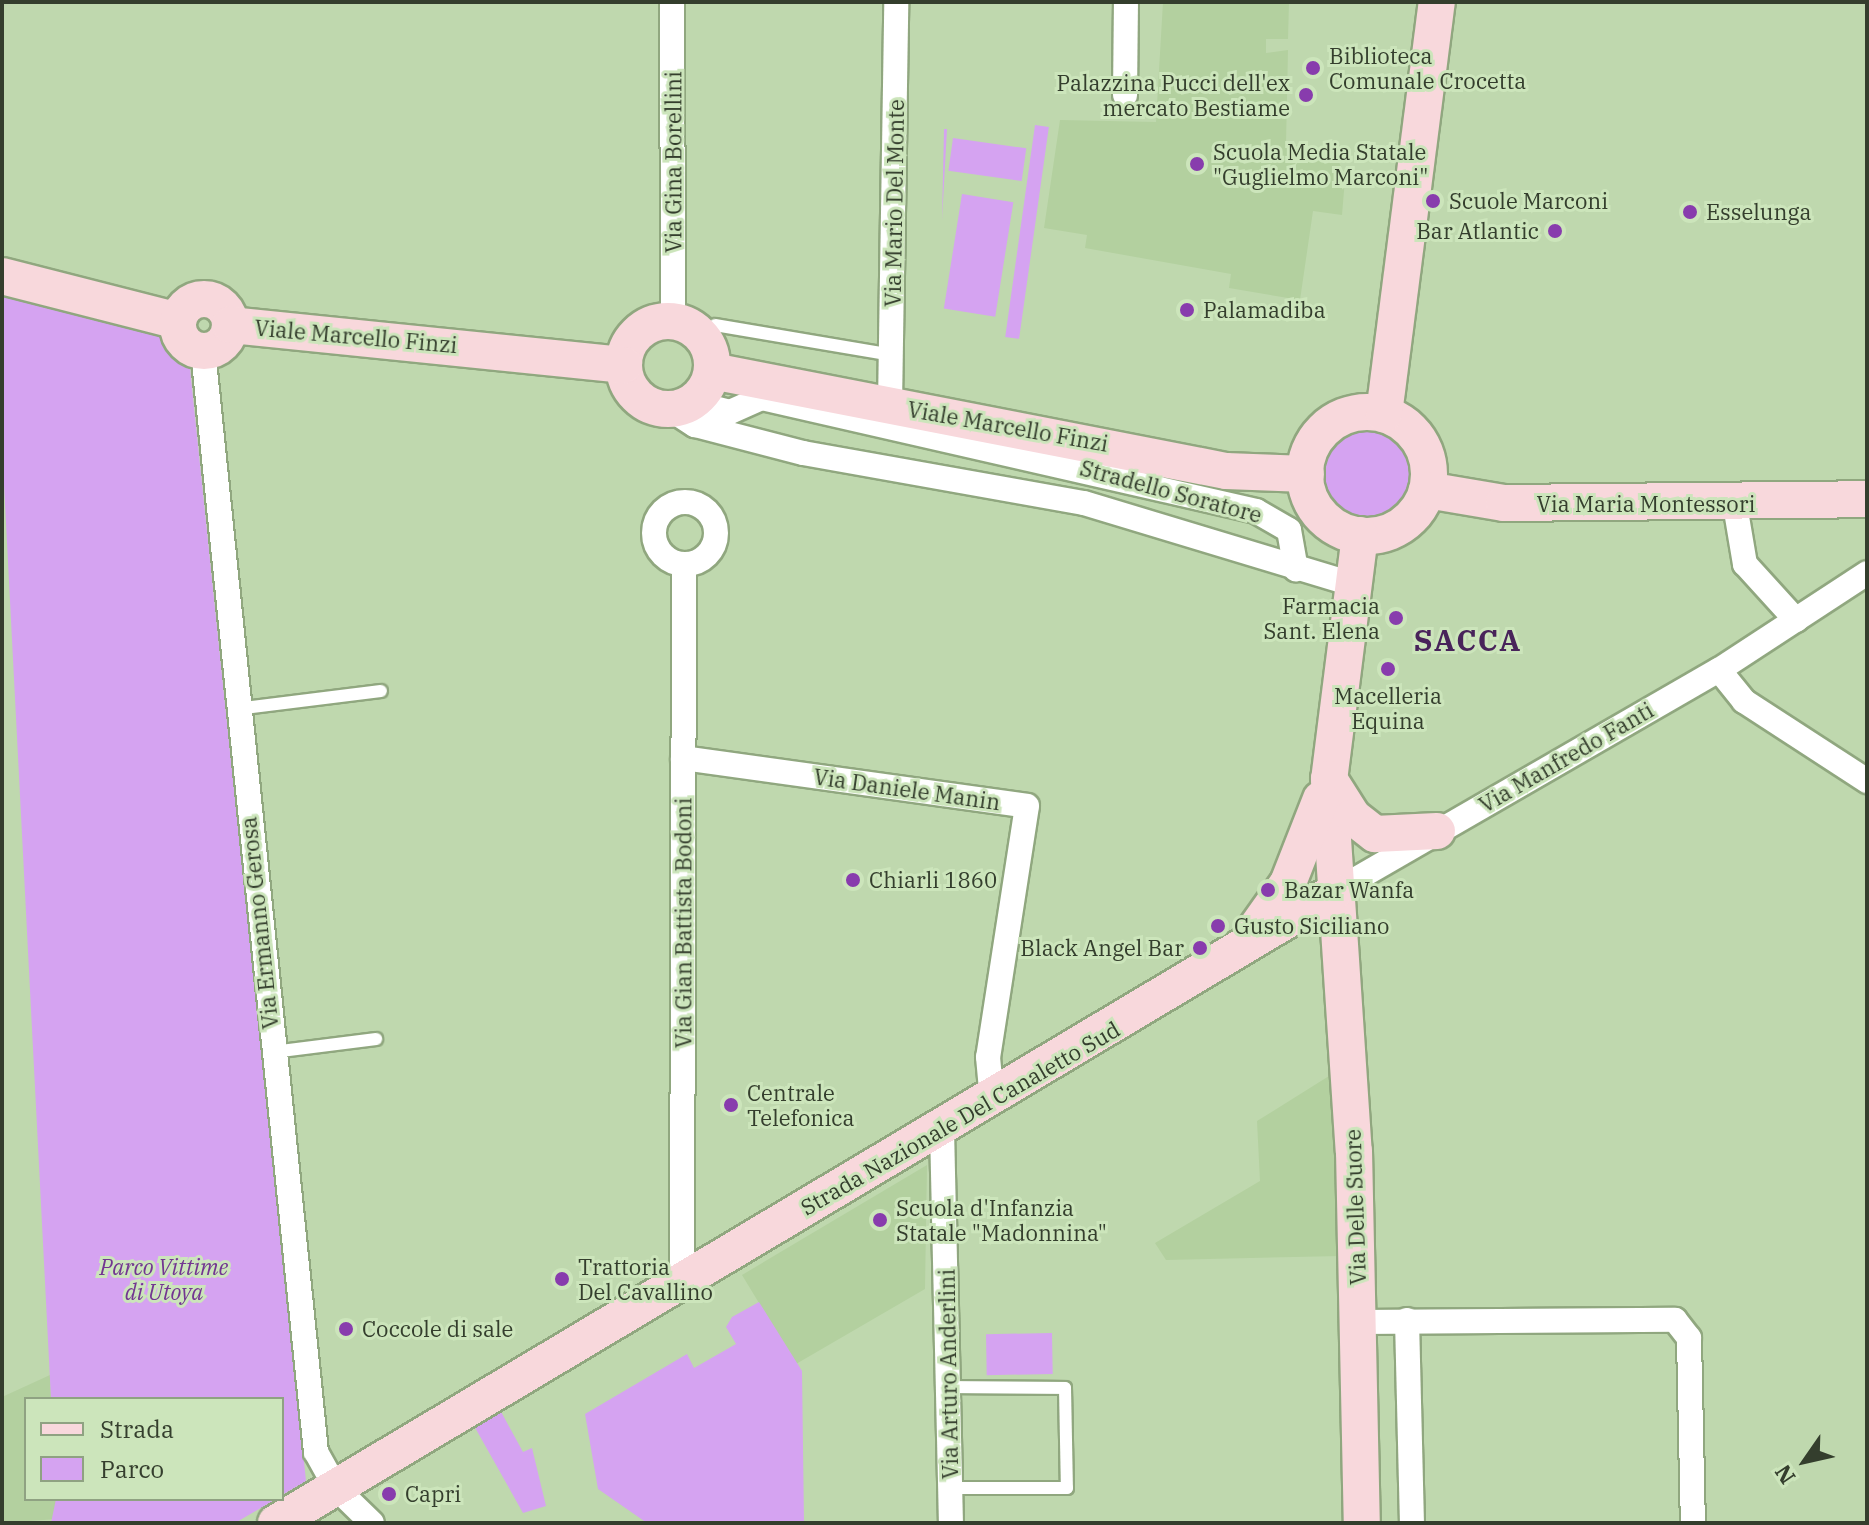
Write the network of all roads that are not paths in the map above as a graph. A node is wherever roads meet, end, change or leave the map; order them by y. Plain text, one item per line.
1 (672, 2) edge
2 (896, 2) edge
3 (1126, 2) edge
4 (1437, 2) edge
5 (1125, 95) dead end
6 (2, 276) edge
7 (178, 321) junction
8 (673, 322) junction
9 (230, 325) junction
10 (715, 325) dead end
11 (203, 351) junction
12 (892, 355) junction
13 (624, 365) junction
14 (712, 371) junction
15 (890, 404) junction
16 (681, 406) junction
17 (730, 412) junction
18 (1384, 414) junction
19 (803, 453) junction
20 (1306, 474) junction
21 (1427, 490) junction
22 (1867, 499) edge
23 (1735, 505) junction
24 (1360, 535) junction
25 (684, 565) dead end
26 (1296, 569) junction
27 (1867, 573) edge
28 (1353, 584) junction
29 (1796, 620) junction
30 (1719, 670) junction
31 (381, 691) dead end
32 (236, 709) junction
33 (683, 758) junction
34 (1329, 779) junction
35 (1867, 781) edge
36 (1437, 831) junction
37 (1334, 892) junction
38 (1237, 950) junction
39 (376, 1039) dead end
40 (273, 1052) junction
41 (992, 1100) junction
42 (942, 1129) junction
43 (682, 1281) junction
44 (1407, 1320) junction
45 (1360, 1322) junction
46 (949, 1387) junction
47 (336, 1488) junction
48 (951, 1488) junction
49 (276, 1523) edge
50 (372, 1523) edge
51 (951, 1523) edge
52 (1362, 1523) edge
53 (1412, 1523) edge
54 (1693, 1523) edge

1 - 8 street, Via Gina Borellini
2 - 12 street, Via Mario Del Monte
3 - 5 street
4 - 18 street
6 - 7 street
7 - 9 street
7 - 11 street
8 - 13 street
8 - 14 street
9 - 11 street
9 - 13 street, Viale Marcello Finzi
10 - 12 lane
11 - 32 street, Via Ermanno Gerosa
12 - 15 street, Via Mario Del Monte
13 - 16 street
14 - 15 street, Viale Marcello Finzi
14 - 16 street
15 - 20 street, Viale Marcello Finzi
16 - 17 street, Stradello Soratore
16 - 19 street, Stradello Soratore
17 - 19 street, Stradello Soratore
17 - 26 street, Stradello Soratore
18 - 20 street
18 - 21 street
19 - 26 street, Stradello Soratore
20 - 24 street
21 - 23 street, Via Maria Montessori
21 - 24 street
22 - 23 street, Via Maria Montessori
23 - 29 street
24 - 28 street
25 - 33 street, Via Gian Battista Bodoni
26 - 28 street, Stradello Soratore
27 - 29 street, Via Manfredo Fanti
28 - 34 street
29 - 30 street, Via Manfredo Fanti
30 - 35 street
30 - 36 street, Via Manfredo Fanti
31 - 32 lane
32 - 40 street, Via Ermanno Gerosa
33 - 41 street, Via Daniele Manin
33 - 43 street, Via Gian Battista Bodoni
34 - 36 street
34 - 37 street
34 - 38 street
36 - 37 street, Via Manfredo Fanti
37 - 38 street, Strada Nazionale Del Canaletto Sud
37 - 45 street, Via Delle Suore
38 - 41 street, Strada Nazionale Del Canaletto Sud
39 - 40 lane
40 - 47 street, Via Ermanno Gerosa
41 - 42 street, Strada Nazionale Del Canaletto Sud
42 - 43 street, Strada Nazionale Del Canaletto Sud
42 - 46 street, Via Arturo Anderlini
43 - 47 street, Strada Nazionale Del Canaletto Sud
44 - 45 street
44 - 53 street
44 - 54 street
45 - 52 street, Via Delle Suore
46 - 48 street, Via Arturo Anderlini
46 - 48 lane
47 - 49 street, Strada Nazionale Del Canaletto Sud
47 - 50 street, Via Ermanno Gerosa
48 - 51 street, Via Arturo Anderlini

